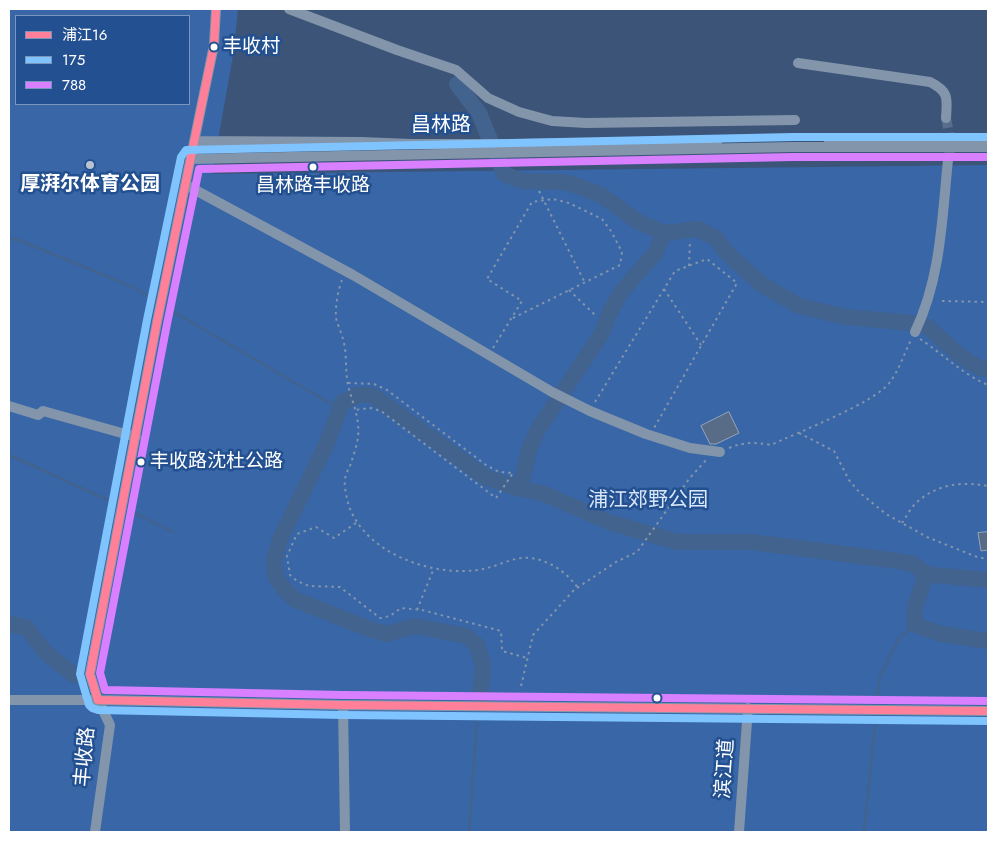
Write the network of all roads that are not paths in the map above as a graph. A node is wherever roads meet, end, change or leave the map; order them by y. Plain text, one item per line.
1 (216, 9) edge
2 (289, 9) edge
3 (798, 63) dead end
4 (946, 118) tunnel mouth
5 (795, 120) dead end
6 (988, 138) edge
7 (195, 141) junction
8 (988, 147) edge
9 (479, 148) junction
10 (508, 149) junction
11 (191, 158) junction
12 (948, 160) tunnel mouth
13 (186, 185) junction
14 (914, 333) road end
15 (9, 406) edge
16 (136, 437) junction
17 (720, 452) road end
18 (9, 700) edge
19 (98, 700) junction
20 (343, 705) junction
21 (748, 708) junction
22 (988, 711) edge
23 (95, 832) edge
24 (345, 832) edge
25 (740, 832) edge

1 - 7 street, 丰收路
2 - 5 street
3 - 4 street
6 - 10 street, 昌林路
7 - 9 street, 昌林路
7 - 11 street, 丰收路
8 - 10 street, 昌林路
9 - 10 street, 昌林路
9 - 11 street, 昌林路
11 - 13 street, 丰收路
12 - 14 street
13 - 16 street, 丰收路
13 - 17 street
15 - 16 street
16 - 19 street, 丰收路
18 - 19 street
19 - 20 street
19 - 23 street, 丰收路
20 - 21 street
20 - 24 street
21 - 22 street
21 - 25 street, 滨江道

